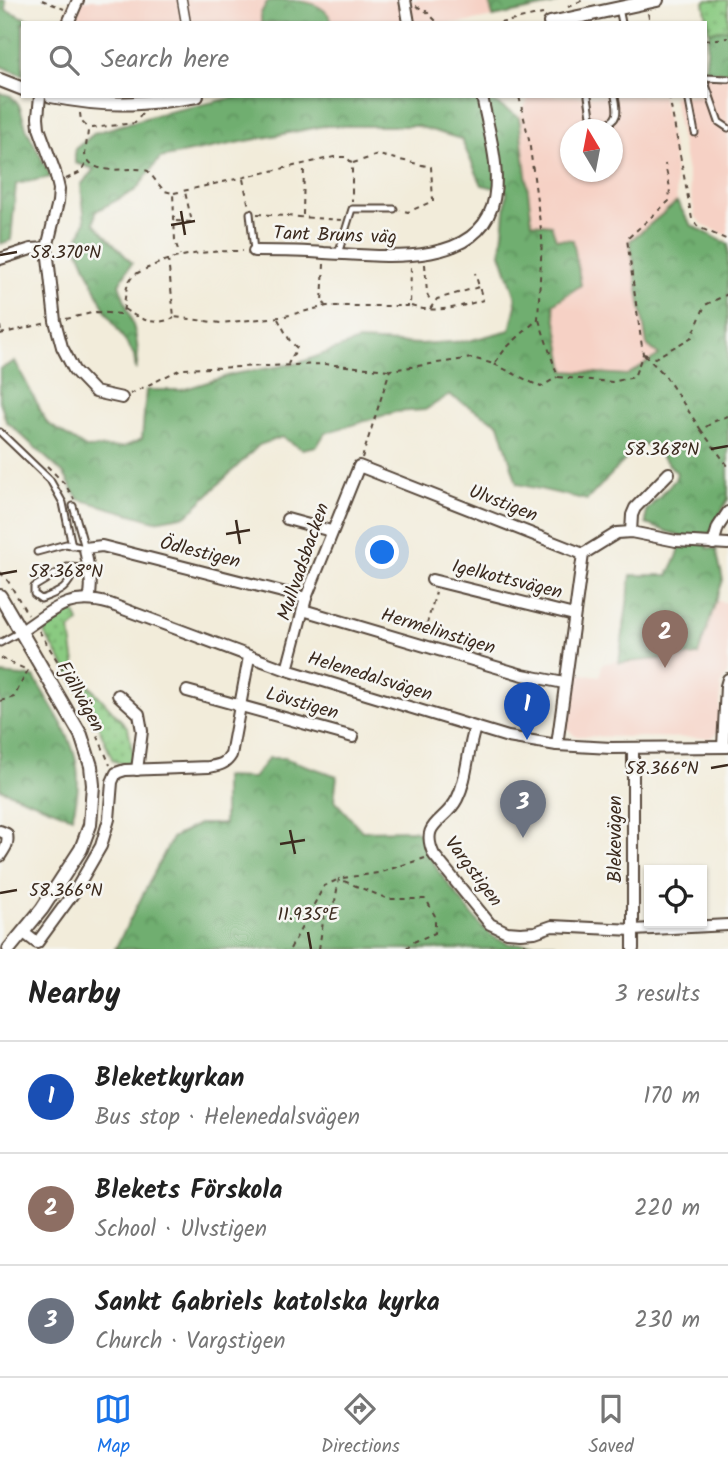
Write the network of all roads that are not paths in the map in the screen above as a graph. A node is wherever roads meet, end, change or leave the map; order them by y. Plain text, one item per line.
1 (78, 0) edge
2 (182, 0) edge
3 (405, 0) edge
4 (657, 0) edge
5 (619, 8) junction
6 (71, 18) edge
7 (550, 18) edge
8 (186, 21) edge
9 (409, 21) edge
10 (622, 21) edge
11 (728, 79) edge
12 (0, 80) edge
13 (707, 80) edge
14 (707, 83) edge
15 (21, 88) edge
16 (40, 98) edge
17 (62, 98) edge
18 (181, 98) edge
19 (482, 98) edge
20 (588, 98) edge
21 (615, 98) edge
22 (688, 98) edge
23 (728, 128) edge
24 (695, 132) dead end
25 (394, 209) road end
26 (250, 213) road end
27 (47, 248) junction
28 (254, 251) joint
29 (338, 254) junction
30 (0, 259) edge
31 (122, 398) road end
32 (0, 432) edge
33 (359, 467) joint
34 (669, 473) dead end
35 (73, 506) dead end
36 (728, 512) edge
37 (287, 519) dead end
38 (331, 531) junction
39 (631, 532) junction
40 (713, 544) junction
41 (728, 544) edge
42 (72, 546) junction
43 (85, 548) junction
44 (37, 552) dead end
45 (583, 554) junction
46 (81, 568) junction
47 (435, 581) road end
48 (0, 596) edge
49 (89, 599) junction
50 (304, 604) junction
51 (574, 615) junction
52 (20, 632) junction
53 (0, 643) edge
54 (249, 657) junction
55 (287, 670) junction
56 (728, 678) edge
57 (564, 683) junction
58 (187, 691) dead end
59 (118, 695) dead end
60 (240, 704) junction
61 (475, 728) junction
62 (353, 737) dead end
63 (557, 745) junction
64 (726, 747) edge
65 (633, 748) junction
66 (137, 770) junction
67 (0, 831) edge
68 (0, 856) edge
69 (728, 925) edge
70 (633, 930) junction
71 (24, 933) junction
72 (42, 946) edge
73 (9, 949) edge
74 (633, 949) edge

1 - 6 street
2 - 8 street
3 - 9 street
4 - 5 street
5 - 7 street
5 - 10 lane
11 - 13 lane
12 - 15 street
14 - 23 lane
16 - 27 street
17 - 18 street
19 - 29 street, Tant Bruns väg
20 - 21 lane
22 - 24 lane
25 - 29 lane
26 - 28 lane
27 - 30 street
27 - 31 street
28 - 29 street, Tant Bruns väg
32 - 42 lane
33 - 38 street, Mullvadsbacken
33 - 45 street, Ulvstigen
34 - 39 street
35 - 43 lane
36 - 40 street
37 - 38 street
38 - 50 street, Mullvadsbacken
39 - 40 street
39 - 45 street
40 - 41 street
42 - 43 lane
42 - 44 lane
43 - 46 street
43 - 50 street, Ödlestigen
45 - 51 street
46 - 46 lane
46 - 49 street
47 - 51 street, Igelkottsvägen
48 - 52 street, Fjällvägen
49 - 52 street
49 - 54 street, Helenedalsvägen
50 - 55 street, Mullvadsbacken
50 - 57 street, Hermelinstigen
51 - 57 street
52 - 53 lane
52 - 71 street, Fjällvägen
54 - 55 street, Helenedalsvägen
54 - 60 street
55 - 61 street, Helenedalsvägen
56 - 64 street
57 - 63 street
58 - 60 street, Lövstigen
59 - 66 street
60 - 62 street, Lövstigen
60 - 66 street
61 - 63 street, Helenedalsvägen
61 - 70 street, Vargstigen
63 - 65 street, Helenedalsvägen
64 - 65 street, Helenedalsvägen
65 - 70 street, Blekevägen
66 - 72 street
67 - 68 street
69 - 70 street
70 - 74 street, Blekevägen
71 - 72 street
71 - 73 street, Fjällvägen

